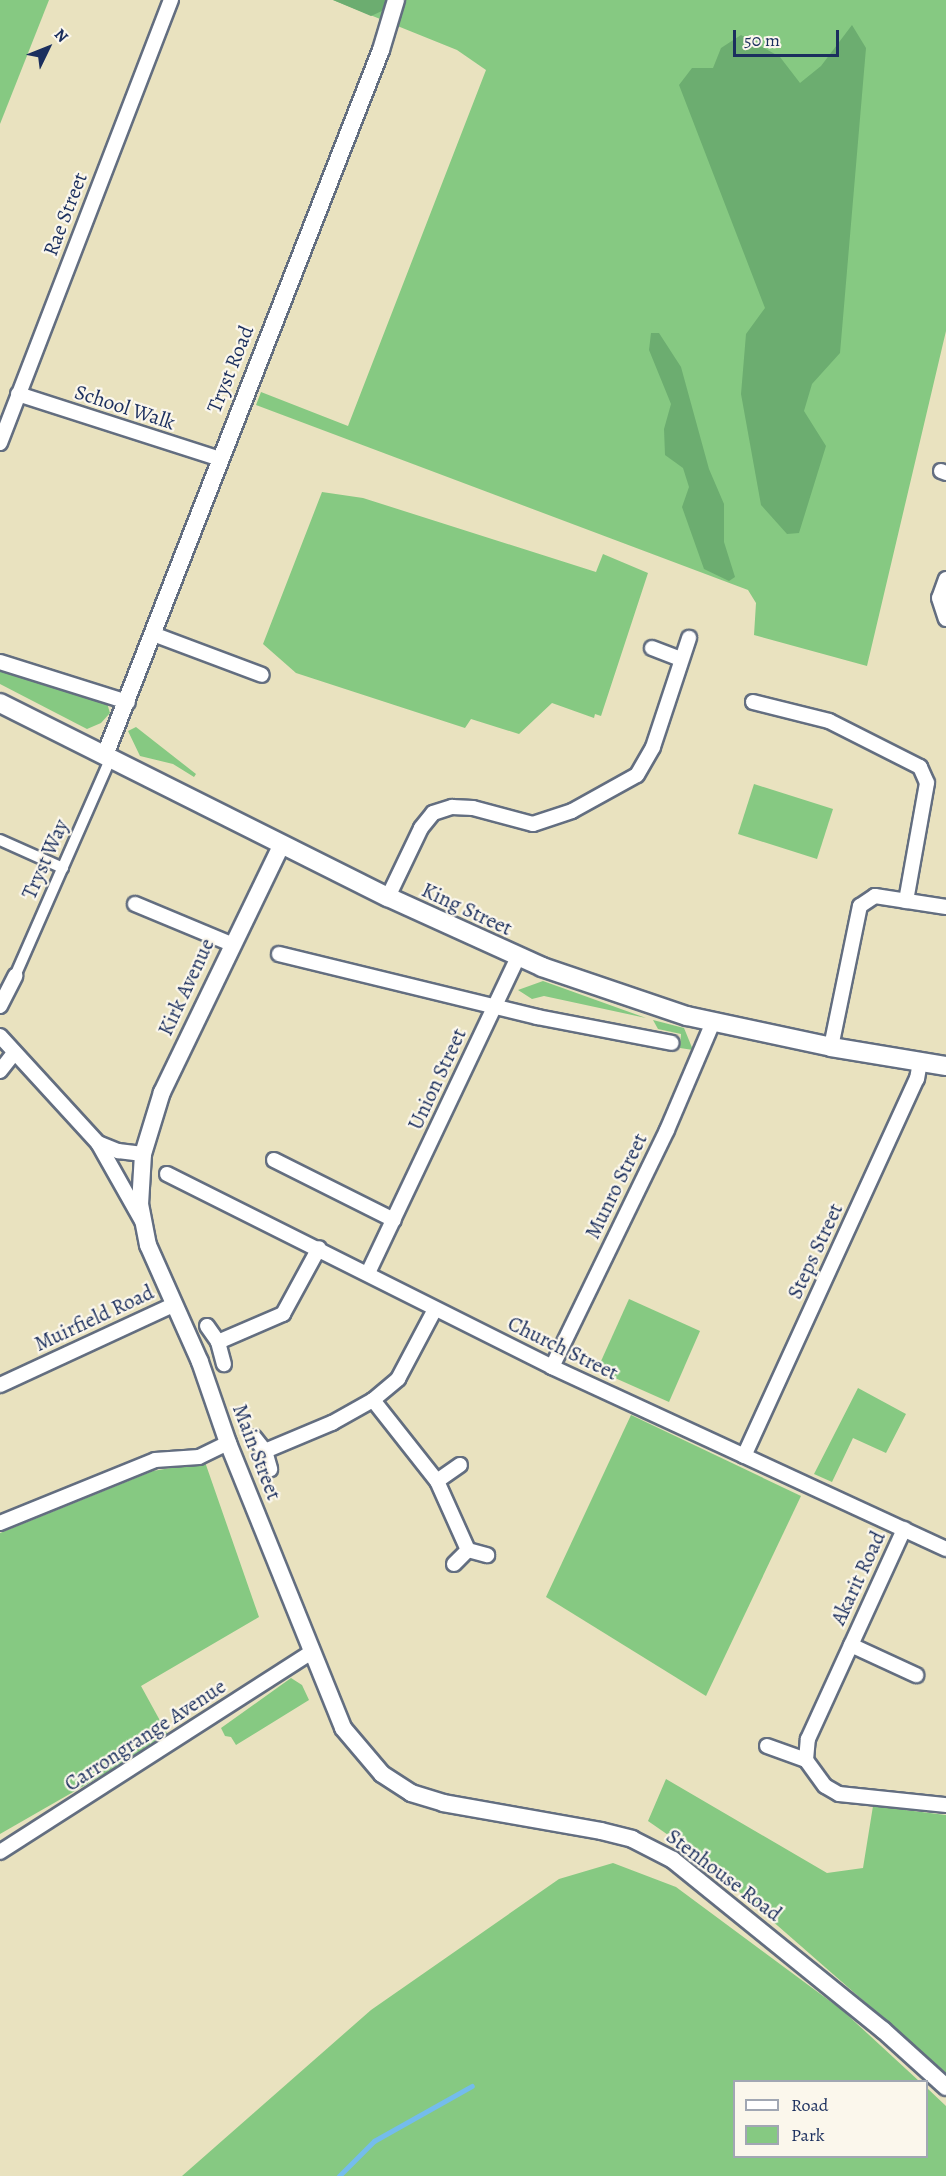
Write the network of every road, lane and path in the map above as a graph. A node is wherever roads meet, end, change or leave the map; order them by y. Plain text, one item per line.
1 (171, 0) edge
2 (396, 0) edge
3 (18, 394) junction
4 (0, 443) edge
5 (220, 459) junction
6 (946, 579) edge
7 (946, 619) edge
8 (153, 634) junction
9 (688, 638) dead end
10 (652, 648) dead end
11 (681, 659) junction
12 (0, 662) edge
13 (262, 675) dead end
14 (128, 702) junction
15 (753, 702) dead end
16 (0, 703) edge
17 (108, 756) junction
18 (0, 840) edge
19 (282, 844) junction
20 (63, 868) junction
21 (388, 897) junction
22 (906, 901) junction
23 (135, 904) dead end
24 (946, 907) edge
25 (231, 944) junction
26 (279, 954) dead end
27 (518, 957) junction
28 (15, 976) joint
29 (0, 1006) edge
30 (495, 1007) junction
31 (713, 1022) junction
32 (0, 1036) edge
33 (672, 1042) dead end
34 (831, 1047) junction
35 (14, 1053) junction
36 (920, 1062) junction
37 (946, 1066) edge
38 (0, 1071) edge
39 (98, 1143) junction
40 (143, 1154) junction
41 (274, 1160) dead end
42 (167, 1174) dead end
43 (394, 1220) junction
44 (142, 1221) junction
45 (319, 1248) junction
46 (368, 1273) junction
47 (173, 1305) junction
48 (435, 1309) junction
49 (207, 1326) dead end
50 (218, 1342) junction
51 (224, 1364) dead end
52 (552, 1367) junction
53 (0, 1385) edge
54 (373, 1400) junction
55 (254, 1437) dead end
56 (228, 1443) junction
57 (265, 1451) junction
58 (744, 1456) junction
59 (460, 1465) dead end
60 (270, 1469) dead end
61 (437, 1481) junction
62 (0, 1523) edge
63 (904, 1529) junction
64 (946, 1549) edge
65 (468, 1550) junction
66 (487, 1555) dead end
67 (454, 1564) dead end
68 (851, 1645) junction
69 (312, 1652) junction
70 (915, 1675) dead end
71 (330, 1698) joint
72 (767, 1746) dead end
73 (806, 1760) junction
74 (946, 1805) edge
75 (0, 1852) edge
76 (946, 2087) edge

1 - 3 street, Rae Street
2 - 5 street, Tryst Road
3 - 4 street, Rae Street
3 - 5 street, School Walk
5 - 8 street, Tryst Road
6 - 7 street
8 - 13 street
8 - 14 street, Tryst Road
9 - 11 street
10 - 11 street
11 - 21 street
12 - 14 street
14 - 17 street, Tryst Road
15 - 22 street
16 - 17 main road, King Street
17 - 19 main road, King Street
17 - 20 street, Tryst Way
18 - 20 street
19 - 21 main road, King Street
19 - 25 street, Kirk Avenue
20 - 28 street, Tryst Way
21 - 27 main road, King Street
22 - 24 street
22 - 34 street
23 - 25 street
25 - 40 street, Kirk Avenue
26 - 30 street
27 - 30 street, Union Street
27 - 31 main road, King Street
28 - 29 street
30 - 33 street
30 - 43 street, Union Street
31 - 34 main road, King Street
31 - 52 street, Munro Street
32 - 35 street, Main Street
34 - 36 main road, King Street
35 - 38 street
35 - 39 street, Main Street
36 - 37 main road, King Street
36 - 58 street, Steps Street
39 - 40 street, Main Street
39 - 44 street, Main Street
40 - 44 street, Main Street
41 - 43 street
42 - 45 street, Church Street
43 - 46 street, Union Street
44 - 47 street, Main Street
45 - 46 street, Church Street
45 - 50 street
46 - 48 street, Church Street
47 - 53 street, Muirfield Road
47 - 56 street, Main Street
48 - 52 street, Church Street
48 - 54 street
49 - 50 street
50 - 51 street
52 - 58 street, Church Street
54 - 57 street
54 - 61 street
55 - 57 street
56 - 62 street
56 - 69 street, Main Street
57 - 60 street
58 - 63 street, Church Street
59 - 61 street
61 - 65 street
63 - 64 street, Church Street
63 - 68 street, Akarit Road
65 - 66 street
65 - 67 street
68 - 70 street, Akarit Road
68 - 73 street, Akarit Road
69 - 71 street, Main Street
69 - 75 street, Carrongrange Avenue
71 - 76 street, Stenhouse Road
72 - 73 street
73 - 74 street

